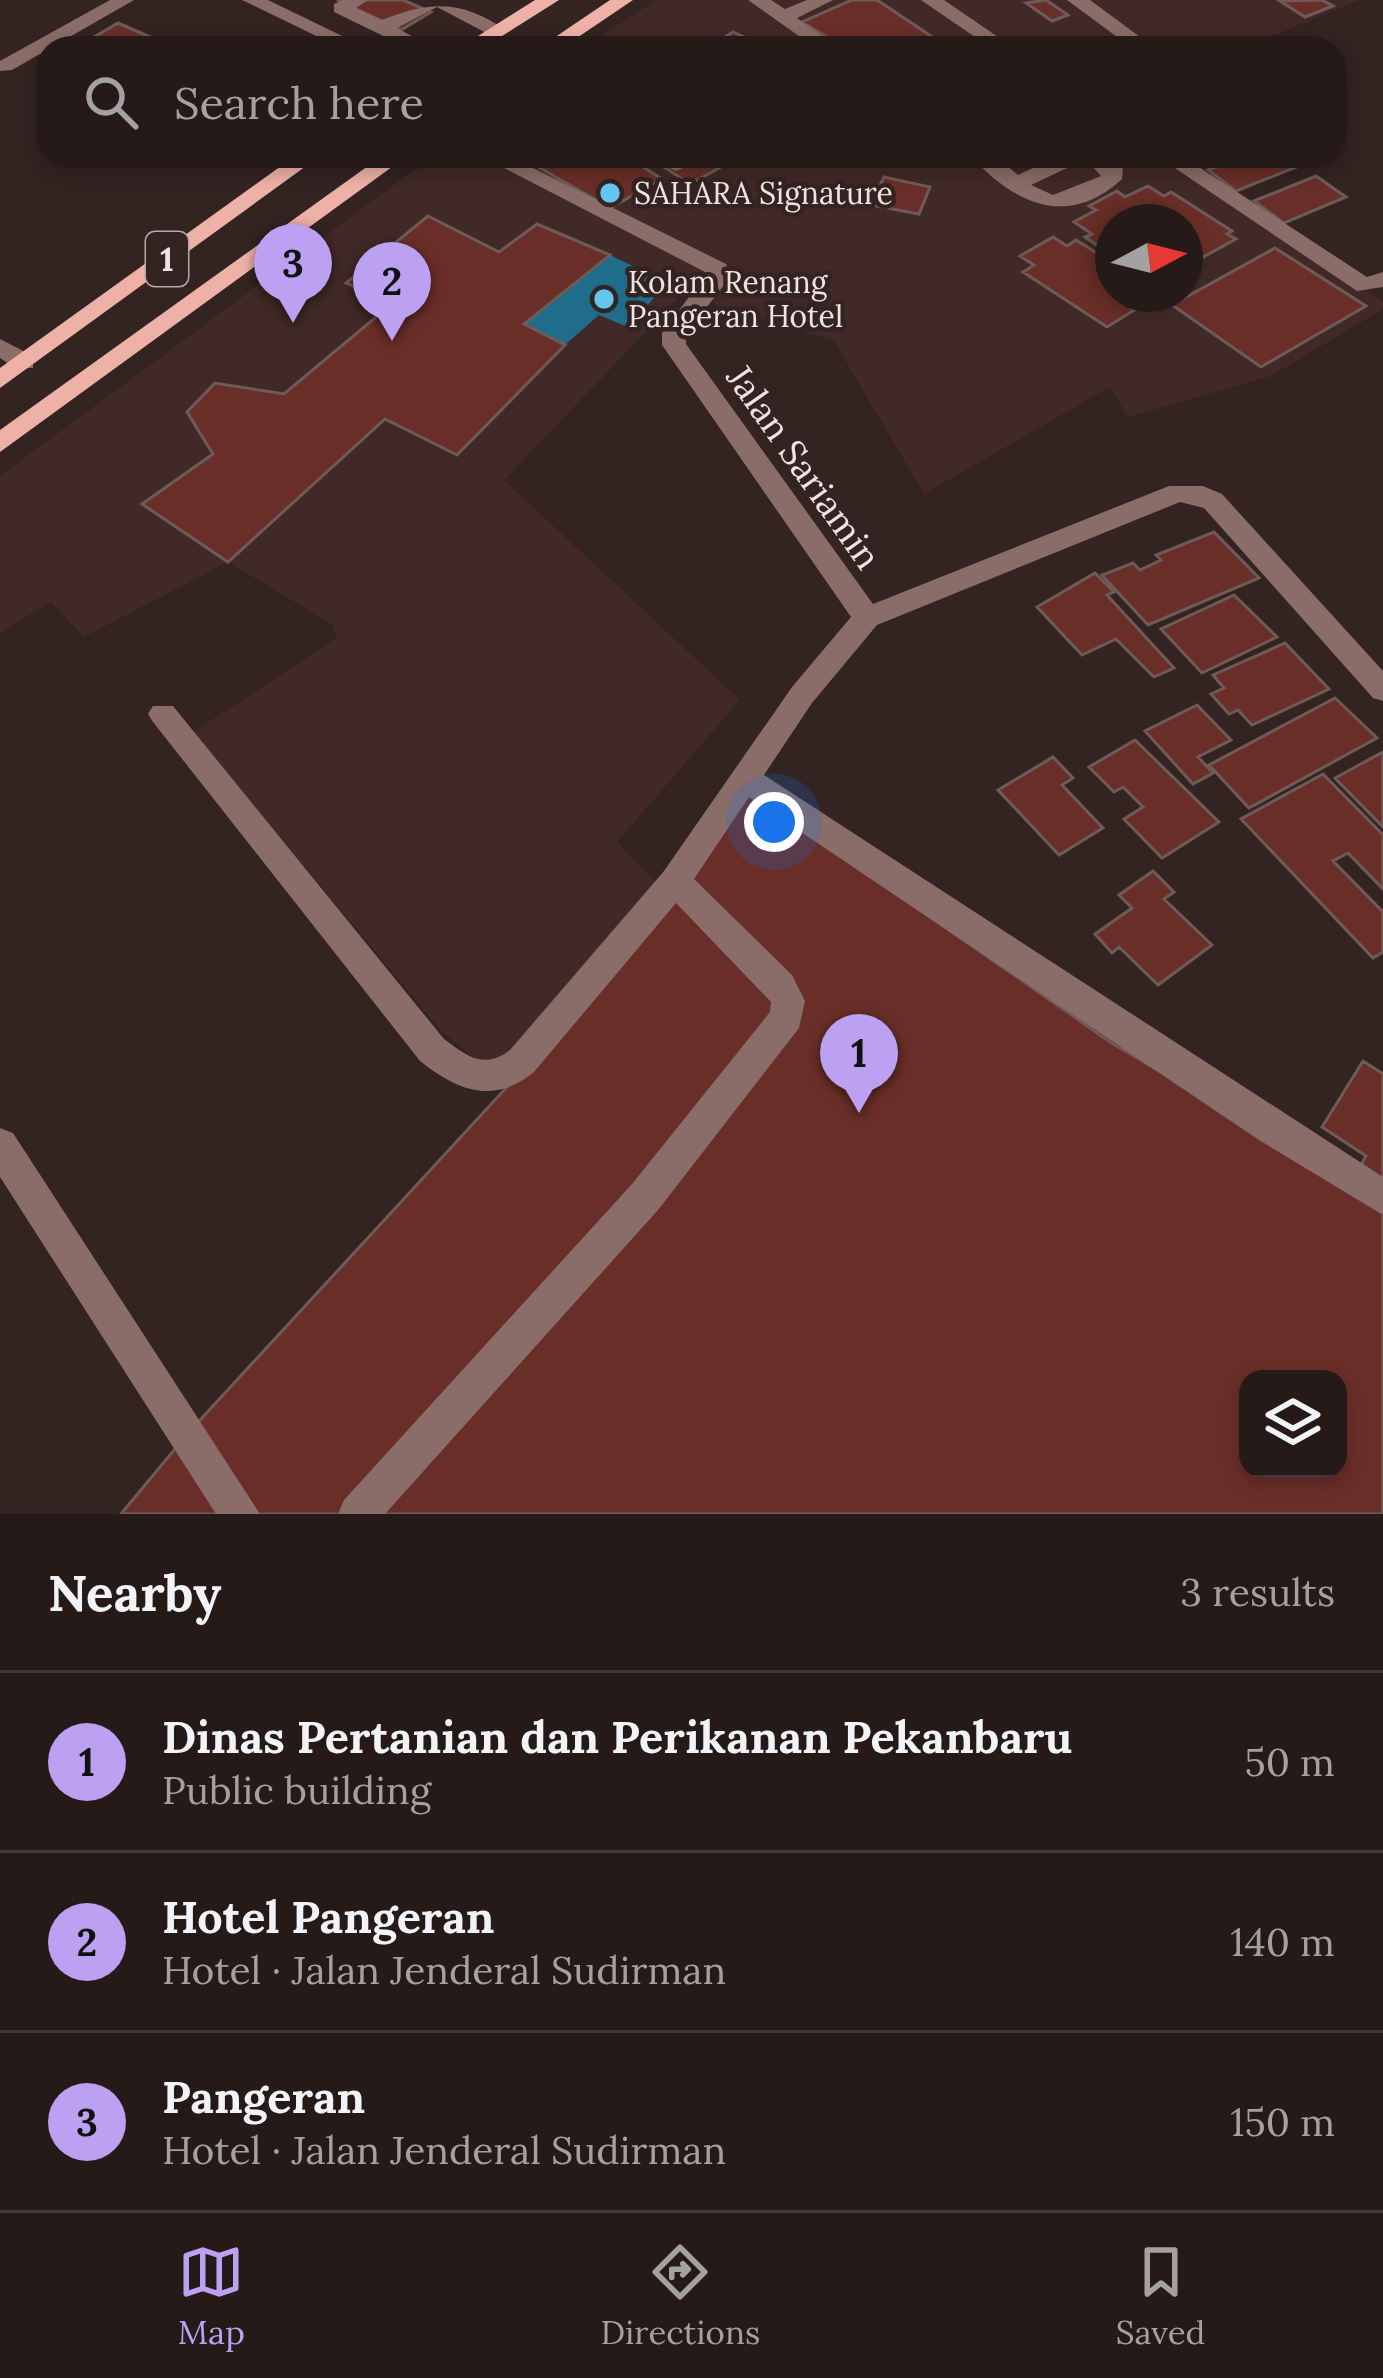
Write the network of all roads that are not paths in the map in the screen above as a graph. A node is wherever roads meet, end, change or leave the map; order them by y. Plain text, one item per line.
1 (124, 0) edge
2 (251, 0) edge
3 (396, 0) edge
4 (437, 0) edge
5 (478, 0) edge
6 (549, 0) edge
7 (622, 0) edge
8 (758, 0) edge
9 (823, 0) edge
10 (907, 0) edge
11 (931, 0) edge
12 (1077, 0) edge
13 (359, 9) edge
14 (783, 17) junction
15 (505, 26) junction
16 (382, 28) junction
17 (59, 36) edge
18 (330, 36) edge
19 (399, 36) edge
20 (489, 36) edge
21 (567, 36) edge
22 (811, 36) edge
23 (956, 36) edge
24 (986, 36) edge
25 (1128, 36) edge
26 (36, 49) edge
27 (5, 66) dead end
28 (292, 168) edge
29 (379, 168) edge
30 (516, 168) edge
31 (998, 168) edge
32 (1050, 168) edge
33 (1107, 168) edge
34 (1187, 168) edge
35 (1017, 183) junction
36 (1377, 287) edge
37 (0, 347) edge
38 (24, 362) junction
39 (0, 380) edge
40 (0, 443) edge
41 (867, 617) junction
42 (1383, 690) edge
43 (163, 714) dead end
44 (744, 778) junction
45 (675, 881) junction
46 (0, 1145) edge
47 (1383, 1197) edge
48 (241, 1514) edge
49 (358, 1514) edge

1 - 17 street
2 - 18 street
3 - 13 street
4 - 15 street
4 - 16 street
5 - 15 street
6 - 15 main road
7 - 21 main road
8 - 14 street
9 - 14 street
10 - 23 street
11 - 24 street
12 - 25 street
13 - 16 street
14 - 22 street
15 - 20 main road
16 - 19 street
26 - 27 street
28 - 38 main road, 1
29 - 40 main road
30 - 41 street, Jalan Sariamin
31 - 35 street
32 - 35 street
33 - 35 street
34 - 36 street
37 - 38 street
38 - 39 main road
41 - 42 street
41 - 44 street
43 - 45 street
44 - 45 street
44 - 47 street
45 - 49 street
46 - 48 street

